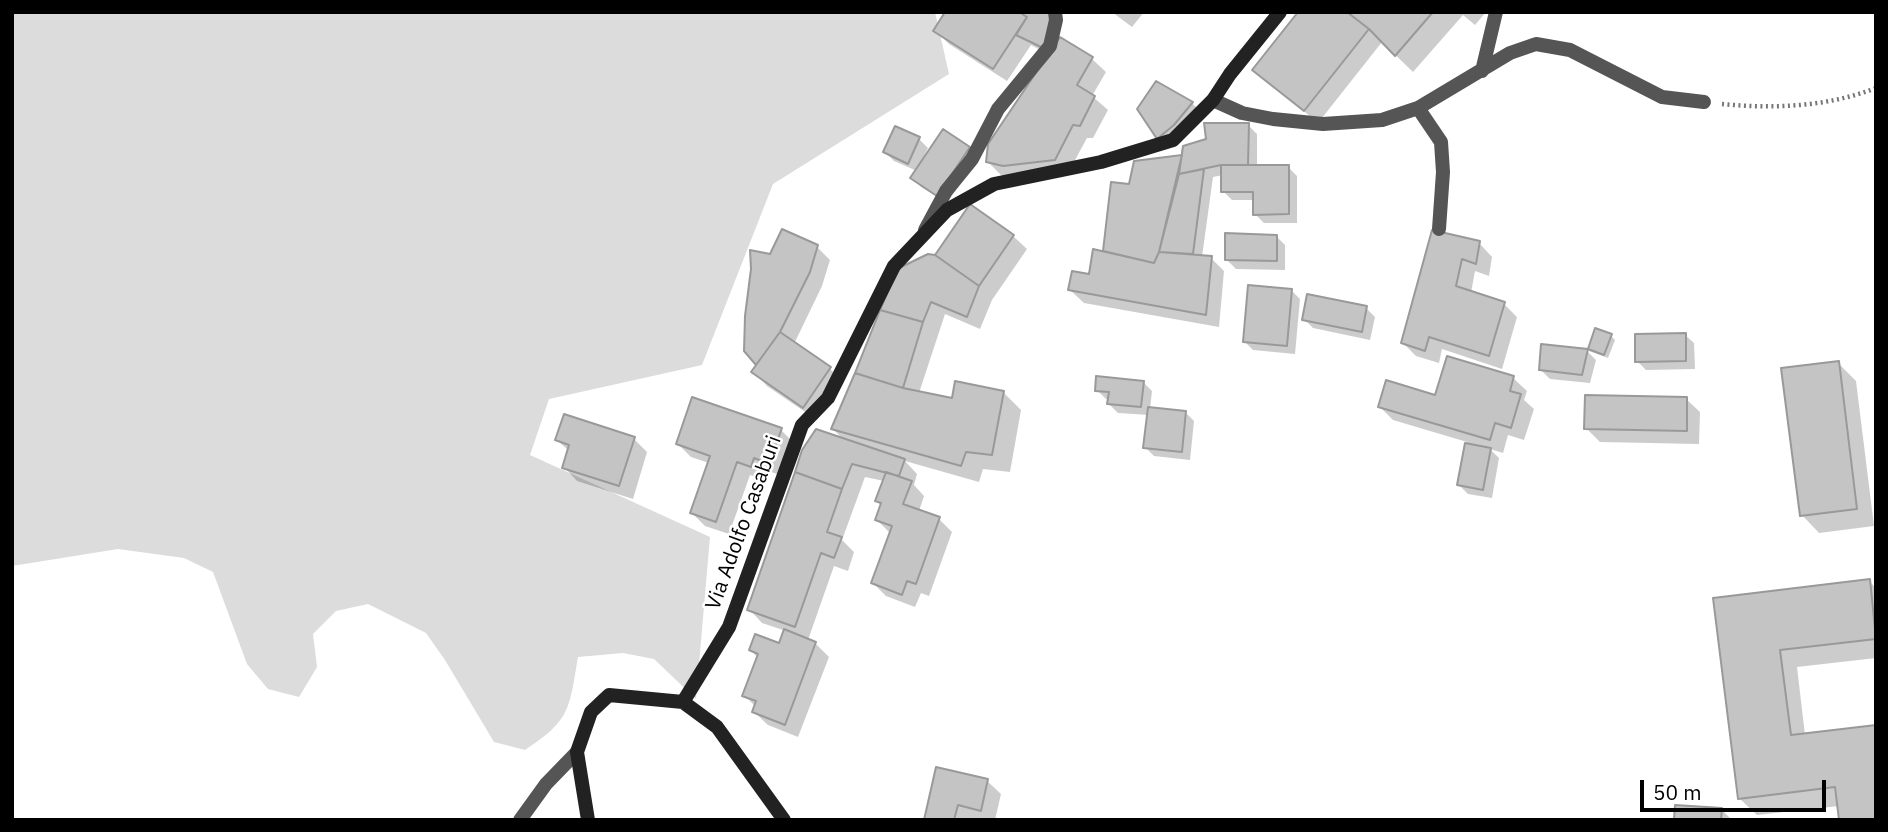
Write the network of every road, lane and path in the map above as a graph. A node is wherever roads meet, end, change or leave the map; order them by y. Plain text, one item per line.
1 (1055, 12) edge
2 (1280, 12) edge
3 (1496, 12) edge
4 (1482, 71) junction
5 (1876, 88) edge
6 (1213, 100) junction
7 (1704, 102) joint
8 (1419, 108) junction
9 (1439, 229) dead end
10 (922, 237) junction
11 (683, 702) junction
12 (577, 752) junction
13 (520, 820) edge
14 (587, 820) edge
15 (784, 820) edge

1 - 10 street
2 - 6 street, Via Adolfo Casaburi
3 - 4 street
4 - 7 street
4 - 8 street
5 - 7 path
6 - 8 street
6 - 10 street, Via Adolfo Casaburi
8 - 9 street
10 - 11 street, Via Adolfo Casaburi
11 - 12 street
11 - 15 street
12 - 13 street
12 - 14 street

